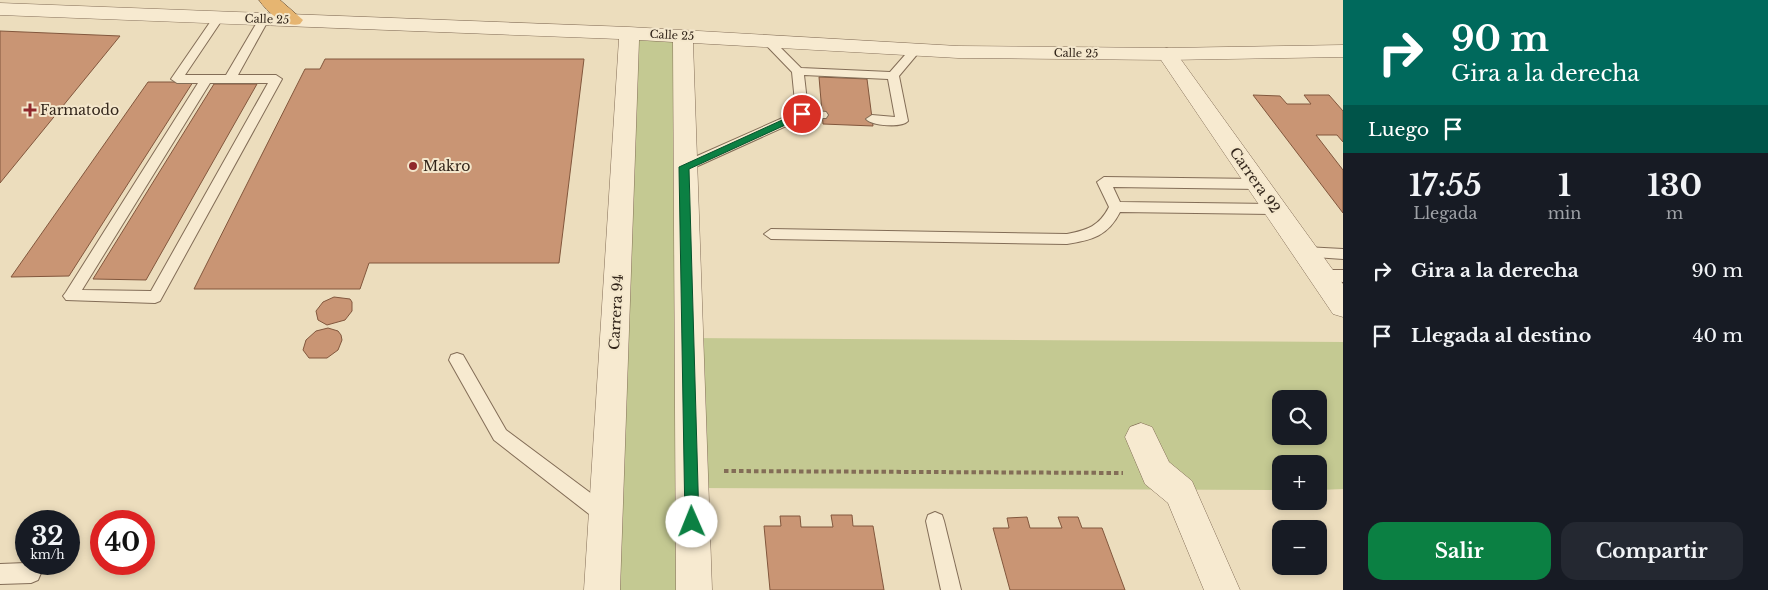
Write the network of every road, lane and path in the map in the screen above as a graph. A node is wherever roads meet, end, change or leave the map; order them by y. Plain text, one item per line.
1 (266, 9) edge
2 (0, 10) edge
3 (219, 17) junction
4 (629, 33) junction
5 (683, 36) junction
6 (768, 41) junction
7 (916, 49) junction
8 (1343, 51) edge
9 (1166, 54) junction
10 (798, 71) junction
11 (893, 76) junction
12 (206, 78) junction
13 (230, 79) junction
14 (802, 114) junction
15 (822, 115) dead end
16 (872, 118) dead end
17 (684, 167) junction
18 (1258, 184) junction
19 (1116, 207) junction
20 (1275, 209) junction
21 (771, 234) dead end
22 (1305, 252) junction
23 (1343, 254) edge
24 (1332, 276) edge
25 (1343, 306) edge
26 (457, 360) dead end
27 (1141, 437) dead end
28 (691, 471) junction
29 (1156, 473) junction
30 (605, 515) junction
31 (936, 521) dead end
32 (0, 574) edge
33 (15, 574) edge
34 (602, 590) edge
35 (694, 590) edge
36 (951, 590) edge
37 (1222, 590) edge

1 - 3 street, Calle 25
1 - 4 street, Calle 25
1 - 13 lane
2 - 3 street, Calle 25
3 - 12 lane
4 - 5 street, Calle 25
4 - 30 street, Carrera 94
5 - 6 street, Calle 25
5 - 17 street
6 - 7 street, Calle 25
6 - 10 lane
7 - 9 street, Calle 25
7 - 11 lane
8 - 9 street, Calle 25
9 - 18 street, Carrera 92
10 - 11 lane
10 - 14 lane
11 - 16 lane
12 - 13 lane
12 - 13 lane
14 - 15 lane
14 - 17 lane
17 - 28 street
18 - 19 lane
18 - 20 street, Carrera 92
19 - 20 lane
19 - 21 lane
20 - 22 street, Carrera 92
22 - 23 lane
22 - 24 street, Carrera 92
24 - 25 street, Carrera 92
26 - 30 lane
27 - 29 street
28 - 29 path
28 - 35 street
29 - 37 street
30 - 34 street, Carrera 94
31 - 36 lane
32 - 33 lane

